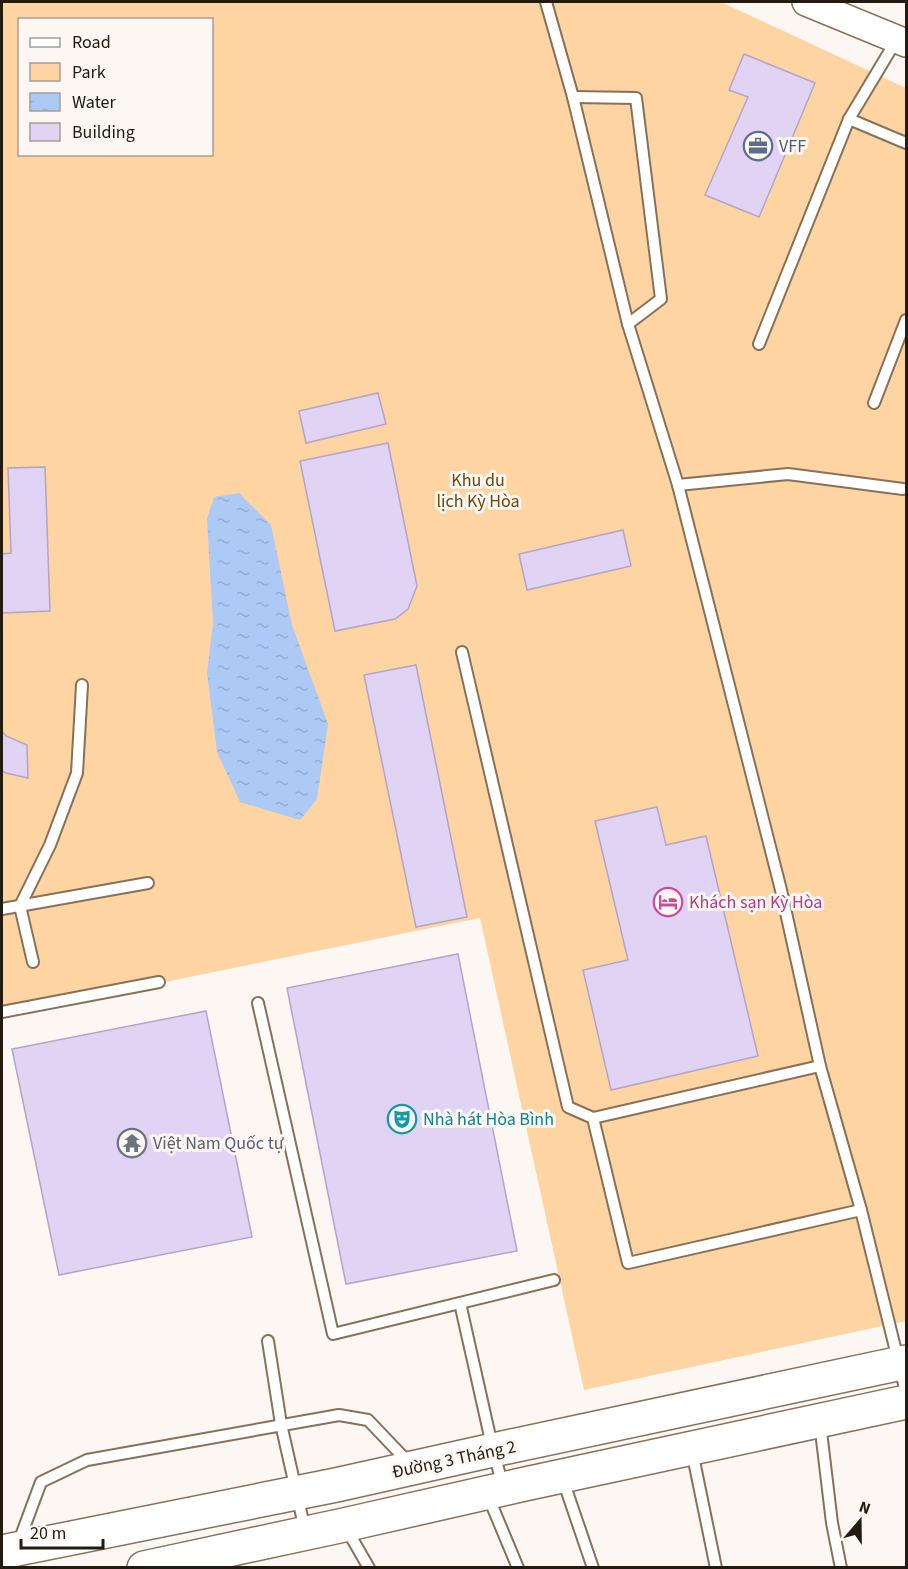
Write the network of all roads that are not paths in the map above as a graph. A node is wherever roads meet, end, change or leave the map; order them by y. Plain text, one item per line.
1 (546, 2) edge
2 (806, 2) edge
3 (902, 41) edge
4 (573, 97) junction
5 (849, 119) junction
6 (906, 143) edge
7 (906, 320) edge
8 (628, 324) junction
9 (759, 344) dead end
10 (874, 403) dead end
11 (678, 485) junction
12 (903, 489) dead end
13 (462, 652) dead end
14 (82, 685) dead end
15 (147, 883) dead end
16 (20, 906) junction
17 (2, 909) edge
18 (33, 962) dead end
19 (159, 982) dead end
20 (258, 1003) dead end
21 (2, 1012) edge
22 (820, 1066) junction
23 (593, 1118) junction
24 (861, 1210) junction
25 (555, 1280) dead end
26 (460, 1303) junction
27 (268, 1341) dead end
28 (904, 1372) edge
29 (906, 1402) edge
30 (820, 1420) junction
31 (281, 1424) junction
32 (691, 1448) junction
33 (493, 1450) junction
34 (413, 1467) junction
35 (561, 1476) junction
36 (495, 1491) junction
37 (296, 1492) junction
38 (344, 1525) junction
39 (306, 1533) junction
40 (9, 1550) edge
41 (206, 1561) edge
42 (144, 1568) edge
43 (369, 1568) edge
44 (518, 1568) edge
45 (593, 1568) edge
46 (716, 1568) edge
47 (841, 1568) edge

1 - 4 lane
2 - 3 street
3 - 5 lane
4 - 8 lane
4 - 8 lane
5 - 6 lane
5 - 9 lane
7 - 10 lane
8 - 11 lane
11 - 12 lane
11 - 22 lane
13 - 23 lane
14 - 16 lane
15 - 16 lane
16 - 17 lane
16 - 18 lane
19 - 21 lane
20 - 26 lane
22 - 23 lane
22 - 24 lane
23 - 24 lane
24 - 28 lane
25 - 26 lane
26 - 33 lane
27 - 31 lane
28 - 33 main road, Đường 3 Tháng 2
29 - 30 main road
30 - 32 main road
30 - 47 lane
31 - 34 lane
31 - 37 lane
31 - 40 lane
32 - 35 main road
32 - 46 lane
33 - 34 main road, Đường 3 Tháng 2
33 - 36 lane
34 - 37 main road, Đường 3 Tháng 2
35 - 36 main road
35 - 45 lane
36 - 38 main road
36 - 44 lane
37 - 39 lane
37 - 40 main road, Đường 3 Tháng 2
38 - 39 main road
38 - 43 lane
39 - 41 main road
41 - 42 main road

